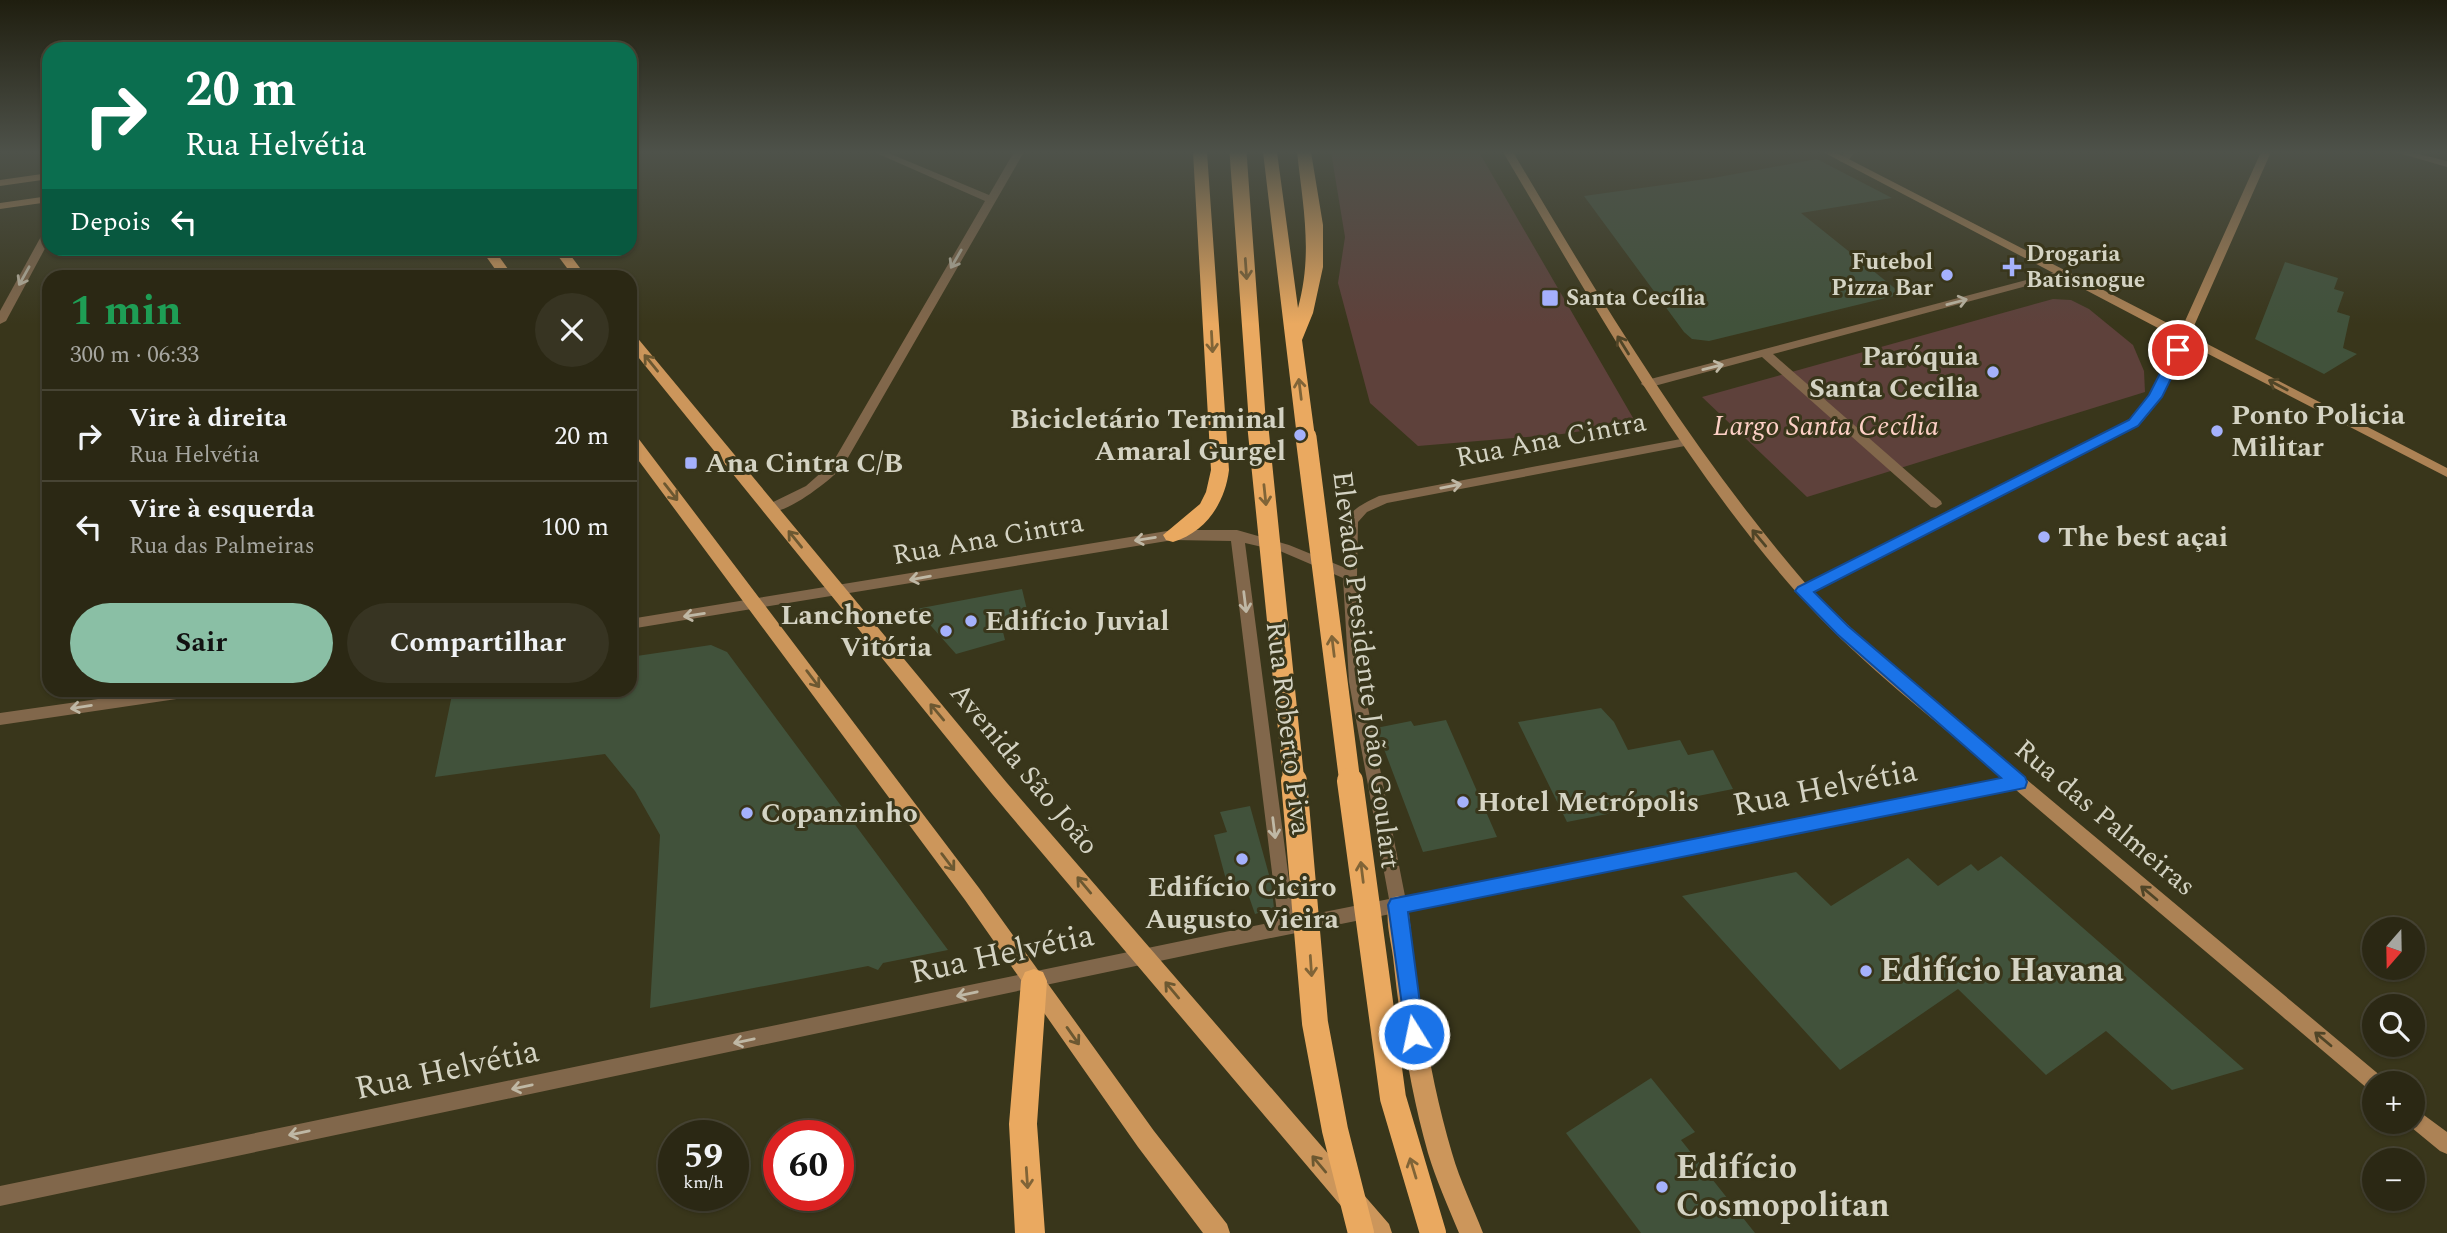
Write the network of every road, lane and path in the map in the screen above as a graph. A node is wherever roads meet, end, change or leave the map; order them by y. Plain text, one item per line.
1 (985, 210) edge
2 (1204, 210) edge
3 (1242, 210) edge
4 (1277, 210) edge
5 (1314, 210) edge
6 (1542, 210) edge
7 (1946, 210) edge
8 (2241, 210) edge
9 (42, 244) edge
10 (492, 256) edge
11 (564, 256) edge
12 (503, 270) edge
13 (575, 270) edge
14 (2064, 273) junction
15 (0, 321) edge
16 (2185, 337) junction
17 (1294, 340) junction
18 (637, 347) edge
19 (1765, 353) junction
20 (1647, 384) junction
21 (1686, 442) junction
22 (637, 447) edge
23 (2447, 473) edge
24 (1936, 504) dead end
25 (770, 509) junction
26 (1173, 535) junction
27 (1237, 535) junction
28 (1350, 575) junction
29 (1803, 591) junction
30 (838, 592) junction
31 (757, 605) junction
32 (637, 623) edge
33 (149, 697) edge
34 (0, 719) edge
35 (2018, 782) junction
36 (1398, 905) junction
37 (1287, 927) junction
38 (1144, 956) junction
39 (1034, 981) junction
40 (2362, 1072) edge
41 (2425, 1126) edge
42 (2447, 1144) edge
43 (0, 1196) edge
44 (1030, 1233) edge
45 (1218, 1233) edge
46 (1361, 1233) edge
47 (1380, 1233) edge
48 (1433, 1233) edge
49 (1471, 1233) edge

1 -> 25 street
2 -> 26 highway
3 -> 46 highway, bridge
4 - 17 highway, Elevado Presidente João Goulart
5 - 17 highway
20 -> 6 street, Rua das Palmeiras
7 - 14 street
8 - 16 street
9 -> 15 street
10 - 12 main road
11 - 13 main road
14 - 16 street
19 -> 14 street
23 -> 16 street
16 - 29 street
48 -> 17 highway, Elevado Presidente João Goulart, bridge
25 -> 18 main road, Avenida São João
20 -> 19 street
19 - 24 street
20 - 21 street, Rua das Palmeiras
28 -> 21 street, Rua Ana Cintra
29 -> 21 street, Rua das Palmeiras
22 -> 31 main road
30 -> 25 main road, Avenida São João
26 - 27 street, Rua Ana Cintra
26 -> 30 street, Rua Ana Cintra
27 - 28 street, Rua Ana Cintra
27 -> 37 street, Rua Roberto Piva
28 - 36 street
29 - 35 street, Rua das Palmeiras
30 - 31 street, Rua Ana Cintra
38 -> 30 main road, Avenida São João
31 -> 32 street, Rua Ana Cintra
31 -> 39 main road
33 -> 34 street
35 - 36 street, Rua Helvétia
40 -> 35 street, Rua das Palmeiras
36 - 37 street, Rua Helvétia
36 - 49 main road
37 - 38 street, Rua Helvétia
38 - 39 street, Rua Helvétia
47 -> 38 main road, Avenida São João
39 -> 43 street, Rua Helvétia
39 -> 44 highway
39 -> 45 main road
41 - 42 street

